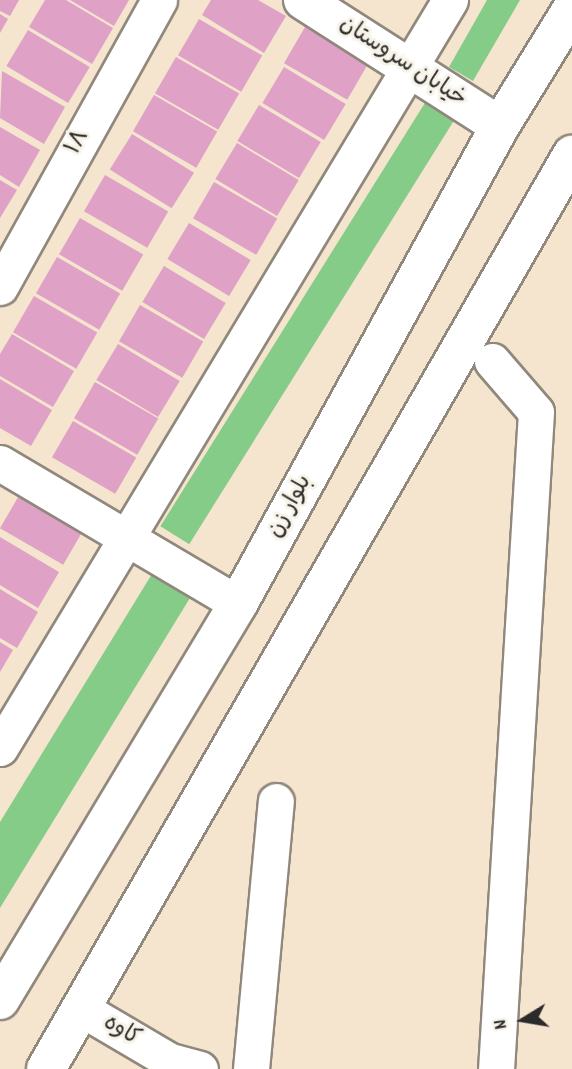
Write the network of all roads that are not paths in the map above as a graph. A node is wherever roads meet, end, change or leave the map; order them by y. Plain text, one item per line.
1 (159, 0) edge
2 (303, 0) edge
3 (450, 0) edge
4 (572, 9) edge
5 (409, 67) junction
6 (500, 126) junction
7 (572, 155) edge
8 (0, 287) edge
9 (492, 361) dead end
10 (0, 463) edge
11 (127, 538) junction
12 (238, 604) junction
13 (0, 748) edge
14 (276, 801) dead end
15 (0, 1000) edge
16 (80, 1008) junction
17 (46, 1069) edge
18 (200, 1069) edge
19 (251, 1069) edge
20 (496, 1069) edge

1 - 8 street, ۱۸
2 - 5 main road, خیابان سروستان
3 - 5 street
4 - 6 main road, بلوار زن
5 - 6 main road, خیابان سروستان
5 - 11 street
6 - 12 main road, بلوار زن
7 - 16 main road
9 - 20 street
10 - 11 street
11 - 12 street
11 - 13 street
12 - 15 main road, بلوار زن
14 - 19 street
16 - 17 main road
16 - 18 street, کاوه

